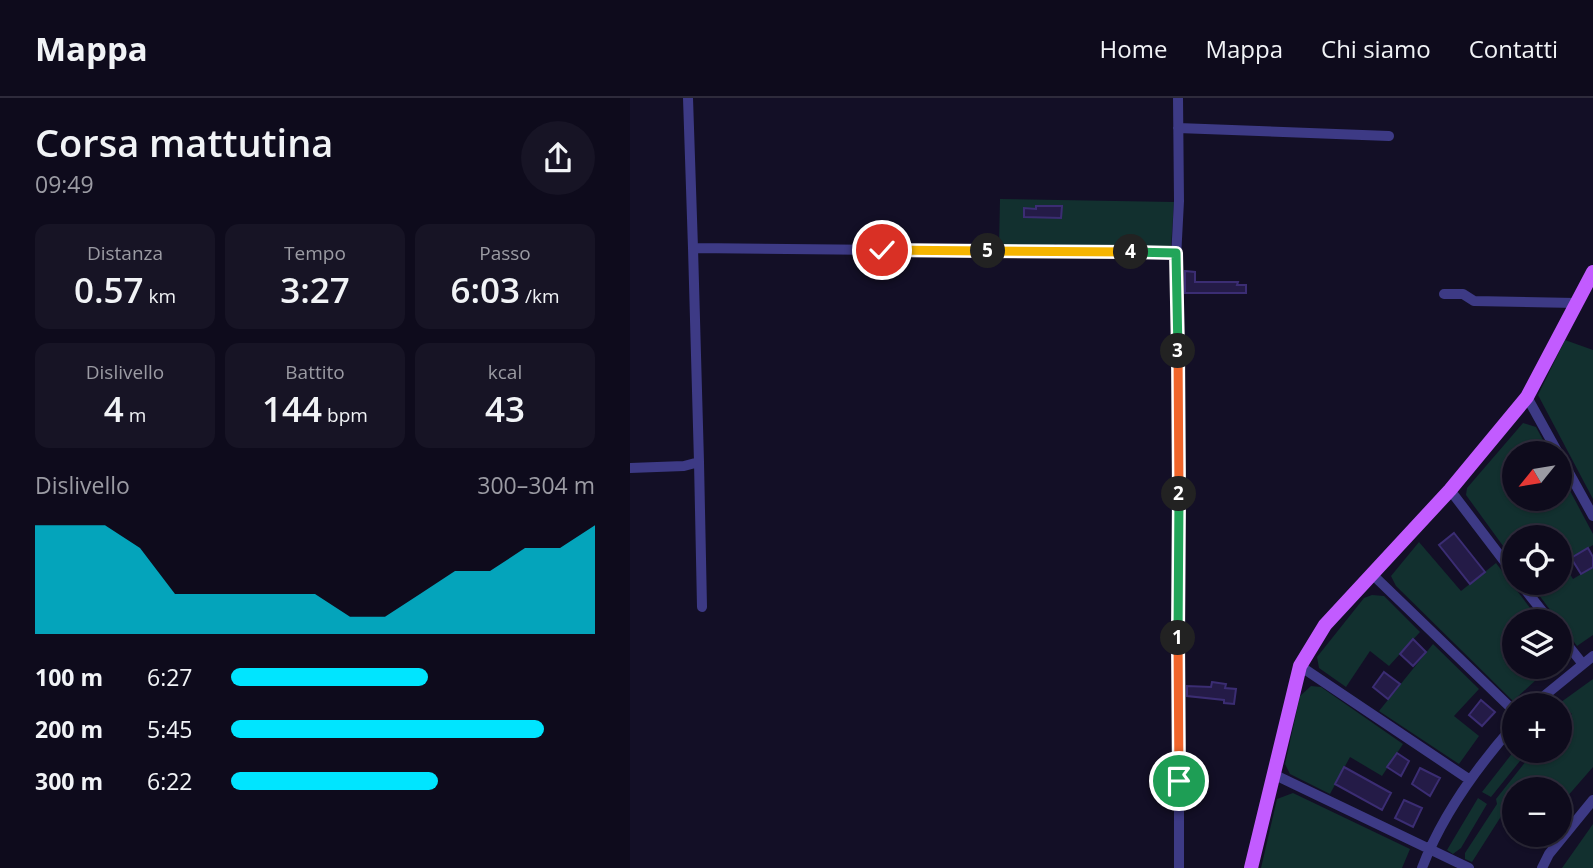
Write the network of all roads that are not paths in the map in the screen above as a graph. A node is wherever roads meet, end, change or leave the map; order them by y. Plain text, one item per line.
1 (688, 98) edge
2 (1178, 98) edge
3 (1178, 128) junction
4 (1389, 136) dead end
5 (693, 248) junction
6 (1176, 253) junction
7 (1593, 272) edge
8 (1444, 293) dead end
9 (1576, 303) junction
10 (1527, 397) junction
11 (699, 462) junction
12 (630, 468) edge
13 (1450, 491) junction
14 (1593, 516) edge
15 (1502, 558) edge
16 (1373, 575) junction
17 (1529, 595) edge
18 (702, 607) dead end
19 (1541, 609) edge
20 (1572, 650) edge
21 (1593, 656) edge
22 (1582, 663) junction
23 (1300, 666) junction
24 (1547, 693) edge
25 (1502, 699) edge
26 (1502, 740) edge
27 (1273, 774) junction
28 (1470, 780) junction
29 (1593, 800) edge
30 (1429, 849) junction
31 (1180, 868) edge
32 (1251, 868) edge
33 (1422, 868) edge
34 (1469, 868) edge
35 (1542, 868) edge

1 - 5 street
2 - 3 street
3 - 4 street
3 - 6 street
5 - 6 street
5 - 11 street
6 - 31 street
7 - 9 main road
8 - 9 street
9 - 10 main road
10 - 13 main road
10 - 14 street
11 - 12 street
11 - 18 street
13 - 15 street
13 - 16 main road
16 - 23 main road
16 - 25 street
17 - 19 street
20 - 22 street
21 - 22 street
22 - 24 street
23 - 27 main road
23 - 28 street
26 - 28 street
27 - 30 street
27 - 32 main road
28 - 30 street
29 - 35 street
30 - 33 street
30 - 34 street

